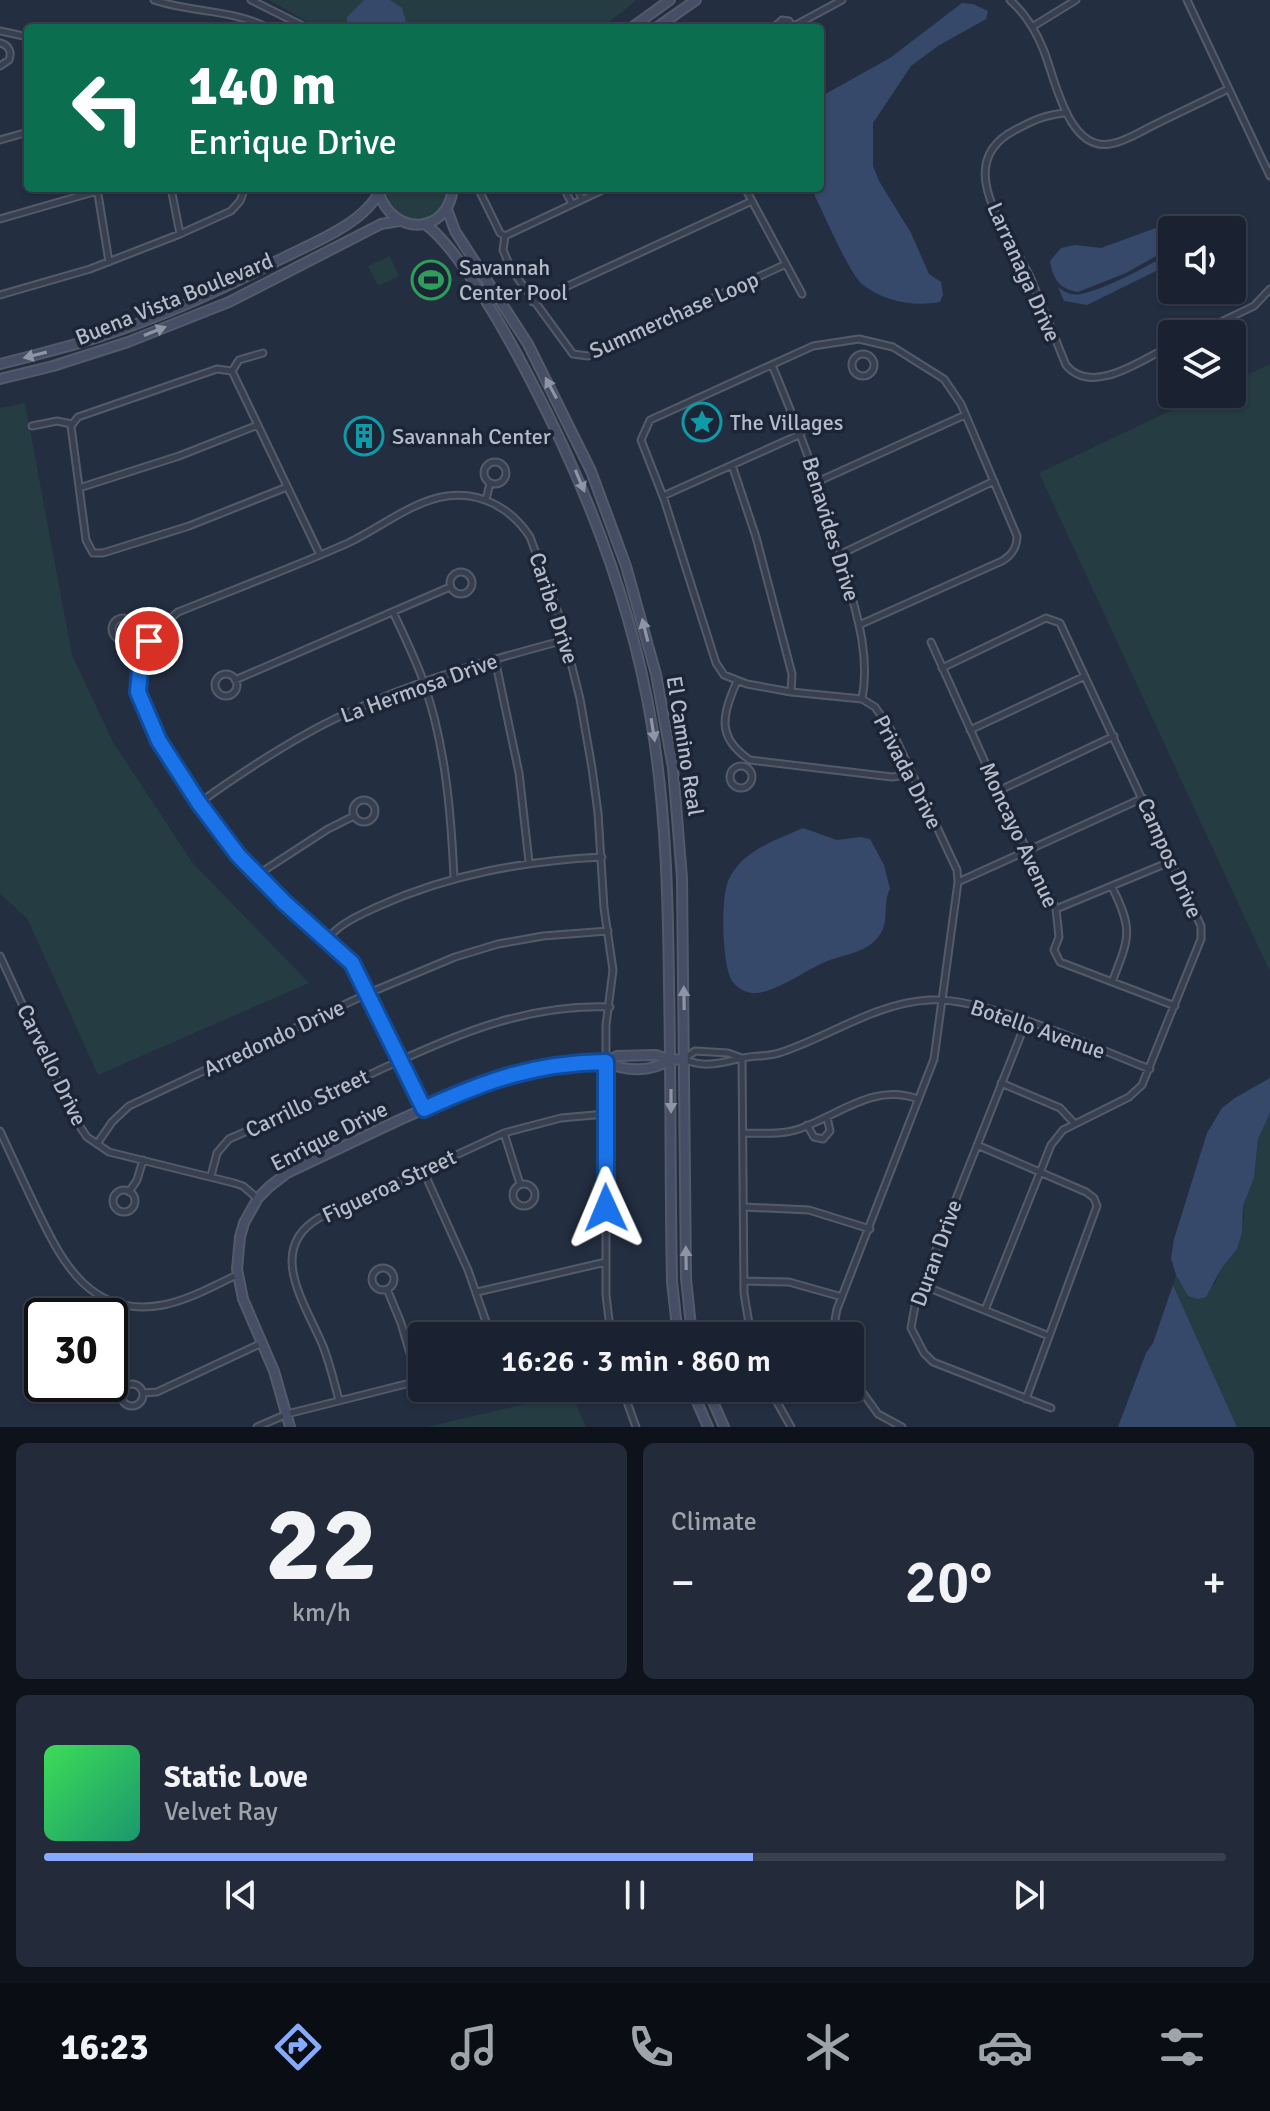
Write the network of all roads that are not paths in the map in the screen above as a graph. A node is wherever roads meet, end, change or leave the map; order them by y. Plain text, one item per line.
1 (154, 0) edge
2 (251, 0) edge
3 (670, 0) edge
4 (696, 0) edge
5 (842, 0) edge
6 (1010, 0) edge
7 (1076, 0) edge
8 (1187, 0) edge
9 (258, 24) edge
10 (299, 24) edge
11 (639, 24) edge
12 (662, 24) edge
13 (799, 24) edge
14 (1032, 27) junction
15 (2, 32) edge
16 (24, 36) edge
17 (0, 43) edge
18 (0, 66) edge
19 (1228, 89) junction
20 (1067, 113) junction
21 (24, 133) edge
22 (0, 140) edge
23 (1270, 176) edge
24 (90, 192) edge
25 (97, 192) edge
26 (172, 192) edge
27 (243, 192) edge
28 (378, 192) edge
29 (379, 192) edge
30 (452, 192) edge
31 (480, 192) edge
32 (566, 192) edge
33 (579, 192) edge
34 (598, 192) edge
35 (747, 192) edge
36 (582, 199) junction
37 (752, 201) junction
38 (572, 204) junction
39 (447, 209) junction
40 (0, 219) edge
41 (399, 221) junction
42 (425, 224) junction
43 (180, 234) junction
44 (505, 236) junction
45 (318, 241) junction
46 (325, 255) junction
47 (109, 262) junction
48 (786, 264) junction
49 (1270, 289) edge
50 (496, 292) junction
51 (802, 294) dead end
52 (0, 295) edge
53 (484, 301) junction
54 (533, 302) junction
55 (1225, 320) edge
56 (872, 342) junction
57 (1158, 352) edge
58 (263, 353) dead end
59 (868, 355) junction
60 (0, 364) edge
61 (772, 365) junction
62 (232, 371) junction
63 (0, 379) edge
64 (965, 415) junction
65 (72, 424) junction
66 (258, 425) junction
67 (32, 426) dead end
68 (801, 434) junction
69 (732, 465) junction
70 (819, 481) junction
71 (994, 481) junction
72 (490, 483) junction
73 (287, 487) junction
74 (79, 488) junction
75 (663, 496) junction
76 (486, 500) junction
77 (841, 554) junction
78 (320, 555) junction
79 (450, 587) junction
80 (393, 612) junction
81 (859, 625) junction
82 (133, 634) junction
83 (565, 640) junction
84 (149, 641) junction
85 (931, 642) dead end
86 (495, 659) junction
87 (942, 668) junction
88 (1085, 676) junction
89 (235, 680) junction
90 (737, 680) junction
91 (423, 681) junction
92 (791, 692) junction
93 (862, 699) junction
94 (970, 730) junction
95 (1114, 736) junction
96 (750, 760) junction
97 (745, 767) junction
98 (912, 774) junction
99 (998, 791) junction
100 (1143, 798) junction
101 (199, 803) junction
102 (354, 816) junction
103 (1028, 851) junction
104 (602, 857) junction
105 (1172, 861) junction
106 (529, 862) junction
107 (257, 875) junction
108 (454, 878) junction
109 (958, 882) junction
110 (1112, 887) junction
111 (1056, 909) junction
112 (608, 931) junction
113 (328, 939) junction
114 (1, 961) edge
115 (1112, 982) junction
116 (369, 993) junction
117 (943, 1000) junction
118 (1175, 1006) junction
119 (610, 1007) junction
120 (1026, 1022) junction
121 (742, 1058) junction
122 (684, 1059) junction
123 (401, 1060) junction
124 (670, 1060) junction
125 (606, 1062) junction
126 (1150, 1069) junction
127 (1001, 1083) junction
128 (918, 1099) junction
129 (424, 1109) junction
130 (606, 1114) junction
131 (827, 1117) junction
132 (1074, 1123) junction
133 (807, 1125) junction
134 (0, 1131) edge
135 (504, 1133) junction
136 (743, 1133) junction
137 (97, 1144) junction
138 (977, 1145) junction
139 (143, 1160) junction
140 (423, 1170) junction
141 (1039, 1171) junction
142 (211, 1176) junction
143 (520, 1184) junction
144 (129, 1192) junction
145 (258, 1198) junction
146 (744, 1207) junction
147 (870, 1229) junction
148 (606, 1262) junction
149 (237, 1275) junction
150 (744, 1281) junction
151 (922, 1285) junction
152 (387, 1289) junction
153 (477, 1292) junction
154 (842, 1297) junction
155 (104, 1298) edge
156 (128, 1304) edge
157 (985, 1310) junction
158 (487, 1322) edge
159 (608, 1322) edge
160 (676, 1322) edge
161 (691, 1322) edge
162 (749, 1322) edge
163 (834, 1322) edge
164 (1049, 1336) junction
165 (262, 1343) junction
166 (408, 1344) edge
167 (408, 1384) edge
168 (143, 1393) junction
169 (864, 1394) edge
170 (1026, 1399) junction
171 (339, 1400) junction
172 (627, 1402) edge
173 (697, 1402) edge
174 (713, 1402) edge
175 (777, 1402) edge
176 (1051, 1408) dead end
177 (287, 1414) junction
178 (257, 1427) edge
179 (290, 1427) edge
180 (636, 1427) edge
181 (708, 1427) edge
182 (724, 1427) edge
183 (791, 1427) edge
184 (902, 1427) edge

1 - 9 street
2 - 10 street
3 - 11 main road
4 - 12 main road
5 - 13 street
6 - 14 street
7 - 14 street
8 - 19 street
14 - 20 street
15 - 16 street
15 - 17 street
17 - 18 street
19 - 20 street
19 - 23 street
20 - 57 street, Larranaga Drive
21 - 22 street
24 - 40 street
25 - 47 street
26 - 43 street
27 - 43 street
28 - 45 main road, Buena Vista Boulevard
29 - 41 main road
30 - 39 main road
31 - 44 street, Summerchase Loop
32 - 38 street
33 - 36 street
34 - 36 street
35 - 37 street
36 - 38 street
37 - 48 street
37 - 54 street
38 - 44 street
39 - 42 main road
39 - 50 main road, El Camino Real
41 - 42 main road
41 - 46 main road, Buena Vista Boulevard
42 - 53 main road, El Camino Real
43 - 47 street
44 - 54 street, Summerchase Loop
45 - 46 main road
45 -> 60 main road, Buena Vista Boulevard
63 -> 46 main road, Buena Vista Boulevard
47 - 52 street
48 - 51 street
48 - 54 street, Summerchase Loop
49 - 55 street
50 - 53 main road
122 -> 50 main road, El Camino Real
53 -> 124 main road, El Camino Real
56 - 59 street
56 - 61 street
56 - 64 street
58 - 62 street
59 - 59 street
61 - 68 street, Benavides Drive
61 - 75 street
62 - 65 street
62 - 66 street
64 - 70 street
64 - 71 street
65 - 67 street
65 - 74 street
66 - 73 street
66 - 74 street
68 - 69 street
68 - 70 street, Benavides Drive
69 - 75 street
69 - 92 street
70 - 77 street, Benavides Drive
71 - 77 street
71 - 81 street
72 - 72 street
72 - 76 street
73 - 74 street
73 - 78 street
75 - 90 street
76 - 78 street
76 - 83 street, Caribe Drive
77 - 81 street, Benavides Drive
78 - 84 street
79 - 79 street
79 - 80 street
80 - 89 street
80 - 91 street
81 - 93 street, Benavides Drive
82 - 82 street
82 - 84 street
83 - 86 street, La Hermosa Drive
83 - 104 street, Caribe Drive
84 - 101 street
85 - 87 street, Moncayo Avenue
86 - 91 street, La Hermosa Drive
86 - 106 street
87 - 88 street, Campos Drive
87 - 94 street, Moncayo Avenue
88 - 94 street
88 - 95 street, Campos Drive
89 - 89 street
90 - 92 street, Privada Drive
90 - 96 street
91 - 101 street, La Hermosa Drive
91 - 108 street
92 - 93 street, Privada Drive
93 - 98 street, Privada Drive
94 - 99 street, Moncayo Avenue
95 - 99 street
95 - 100 street, Campos Drive
96 - 97 street
96 - 98 street
97 - 97 street
98 - 109 street, Privada Drive
99 - 103 street, Moncayo Avenue
100 - 103 street
100 - 105 street, Campos Drive
101 - 107 street
102 - 102 street
102 - 107 street
103 - 109 street
103 - 111 street, Moncayo Avenue
104 - 106 street
104 - 112 street, Caribe Drive
105 - 110 street
105 - 118 street, Campos Drive
106 - 108 street
107 - 113 street
108 - 113 street
109 - 117 street, Privada Drive
110 - 111 street
110 - 115 street
111 - 115 street, Moncayo Avenue
112 - 116 street, Arredondo Drive
112 - 119 street, Caribe Drive
113 - 116 street
114 - 137 street, Carvello Drive
115 - 118 street, Moncayo Avenue
116 - 123 street
116 - 137 street, Arredondo Drive
117 - 120 street, Botello Avenue
117 - 121 street, Botello Avenue
117 - 128 street, Privada Drive
118 - 126 street, Campos Drive
119 - 123 street, Carrillo Street
119 - 125 street, Caribe Drive
120 - 126 street, Botello Avenue
120 - 127 street, Duran Drive
121 - 122 street, Botello Avenue
121 - 122 street, Botello Avenue
121 - 136 street
122 - 124 main road, Enrique Drive
161 -> 122 main road, El Camino Real
123 - 129 street
123 - 142 street, Carrillo Street
124 - 125 main road, Enrique Drive
124 -> 160 main road, El Camino Real
125 - 129 main road, Enrique Drive
125 - 130 street, Caribe Drive
126 - 132 street, Campos Drive
127 - 132 street
127 - 138 street, Duran Drive
128 - 131 street
128 - 147 street, Privada Drive
129 - 145 main road, Enrique Drive
130 - 135 street, Figueroa Street
130 - 148 street, Caribe Drive
131 - 133 street
131 - 133 street
132 - 141 street, Campos Drive
133 - 136 street
134 - 155 street
135 - 140 street, Figueroa Street
135 - 143 street
136 - 146 street
137 - 139 street, Carvello Drive
138 - 141 street
138 - 151 street, Duran Drive
139 - 142 street, Carvello Drive
139 - 144 street
140 - 153 street
140 - 171 street, Figueroa Street
141 - 157 street, Campos Drive
141 - 164 street
142 - 145 street, Carvello Drive
143 - 143 street
144 - 144 street
145 - 149 main road, Enrique Drive
146 - 147 street
146 - 150 street
147 - 154 street, Privada Drive
148 - 153 street
148 - 159 street, Caribe Drive
149 - 156 street
149 - 165 main road, Enrique Drive
150 - 154 street
150 - 162 street
151 - 157 street
151 - 170 street, Duran Drive
152 - 152 street
152 - 166 street
153 - 158 street
154 - 163 street, Privada Drive
157 - 164 street
164 - 170 street
165 - 168 street
165 - 177 main road, Enrique Drive
167 - 171 street
168 - 168 street
169 - 184 street
170 - 176 street, Duran Drive
171 - 177 street
172 - 180 street
173 - 181 main road
174 - 182 main road
175 - 183 street
177 - 178 street
177 - 179 main road, Enrique Drive

